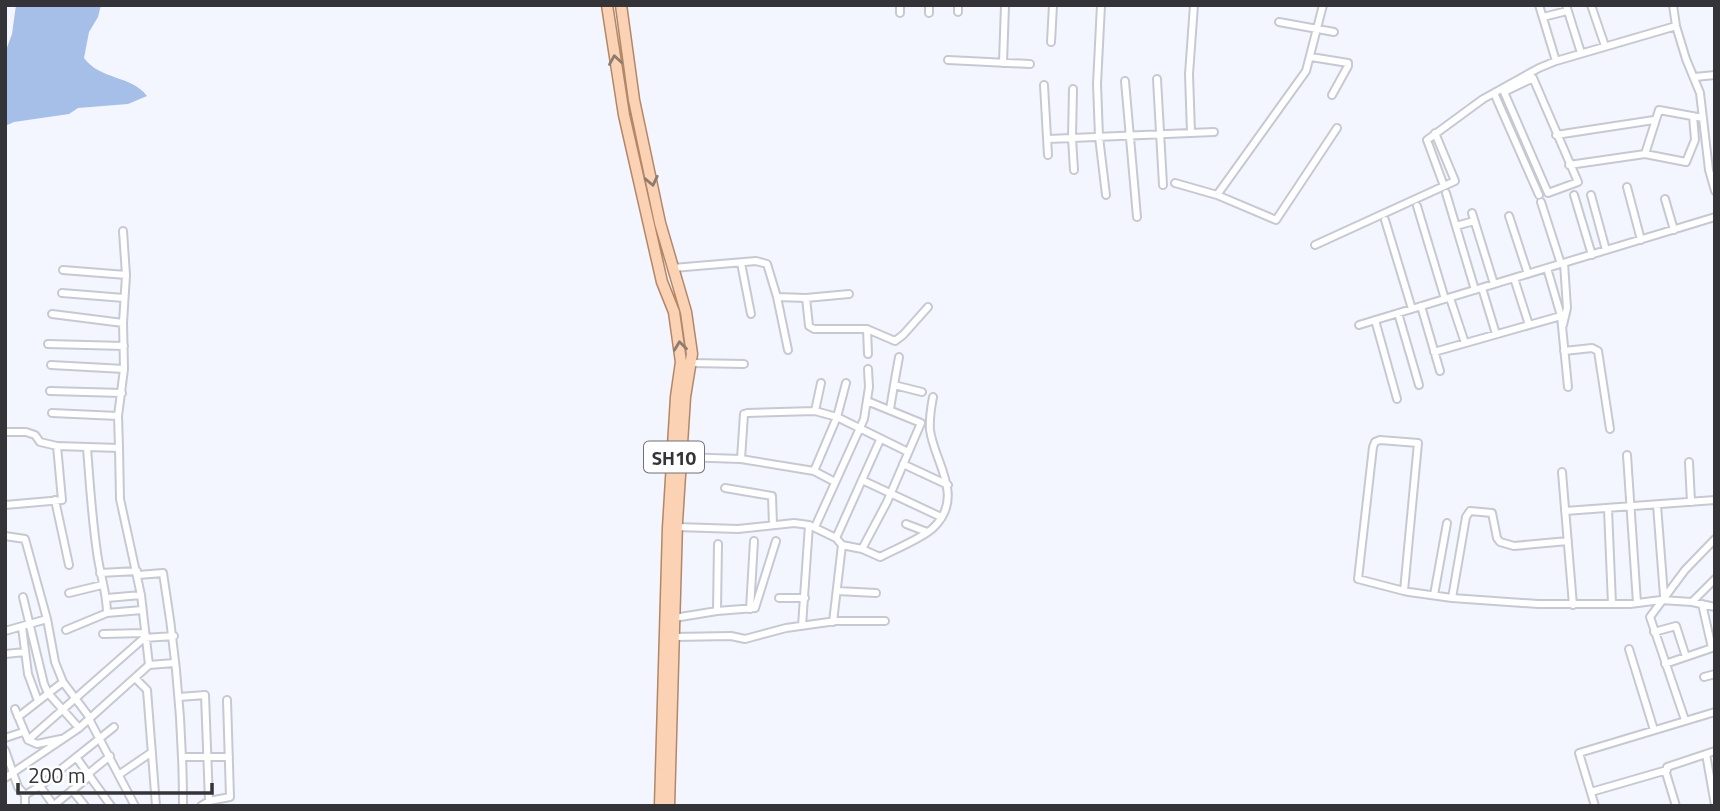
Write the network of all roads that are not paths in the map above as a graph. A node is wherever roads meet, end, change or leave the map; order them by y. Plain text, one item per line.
1 (607, 5) edge
2 (621, 5) edge
3 (1005, 5) edge
4 (1053, 5) edge
5 (1101, 5) edge
6 (1194, 5) edge
7 (1323, 5) edge
8 (1539, 5) edge
9 (1591, 5) edge
10 (1674, 5) edge
11 (1566, 8) edge
12 (1543, 17) junction
13 (1279, 22) dead end
14 (1676, 26) junction
15 (1317, 29) junction
16 (1334, 32) dead end
17 (1051, 42) dead end
18 (1605, 46) junction
19 (1581, 53) junction
20 (1311, 57) junction
21 (948, 60) dead end
22 (1556, 61) junction
23 (1003, 62) junction
24 (1030, 64) dead end
25 (1715, 75) edge
26 (1695, 78) junction
27 (1157, 79) dead end
28 (1125, 80) dead end
29 (1045, 85) dead end
30 (1073, 89) dead end
31 (1494, 93) junction
32 (1332, 95) dead end
33 (1693, 116) junction
34 (1703, 118) junction
35 (1654, 120) junction
36 (1336, 128) dead end
37 (1214, 132) dead end
38 (1191, 133) junction
39 (1435, 133) junction
40 (1705, 134) junction
41 (1161, 135) junction
42 (1556, 135) junction
43 (1129, 136) junction
44 (1715, 136) edge
45 (1099, 137) junction
46 (1072, 138) junction
47 (1048, 139) junction
48 (1645, 154) junction
49 (1048, 156) dead end
50 (1569, 165) junction
51 (1074, 170) dead end
52 (1175, 183) dead end
53 (1163, 185) dead end
54 (1627, 187) dead end
55 (1445, 190) junction
56 (1715, 191) edge
57 (1106, 195) dead end
58 (1217, 195) junction
59 (1574, 195) dead end
60 (1591, 195) dead end
61 (1665, 199) dead end
62 (1417, 206) dead end
63 (1509, 216) dead end
64 (1137, 217) dead end
65 (1715, 218) edge
66 (1385, 220) dead end
67 (1456, 226) junction
68 (1674, 230) junction
69 (123, 231) dead end
70 (1641, 240) junction
71 (1315, 245) dead end
72 (1606, 250) junction
73 (1592, 255) junction
74 (741, 263) junction
75 (1563, 264) junction
76 (673, 268) junction
77 (1547, 268) junction
78 (63, 270) dead end
79 (1528, 274) junction
80 (126, 275) junction
81 (1514, 278) junction
82 (1494, 284) junction
83 (1479, 289) junction
84 (62, 293) dead end
85 (849, 293) dead end
86 (777, 297) junction
87 (124, 298) junction
88 (806, 298) junction
89 (1448, 298) junction
90 (1421, 306) junction
91 (928, 307) dead end
92 (1412, 309) junction
93 (1398, 313) junction
94 (52, 314) dead end
95 (751, 314) dead end
96 (1560, 316) junction
97 (1375, 320) junction
98 (123, 323) junction
99 (1359, 325) dead end
100 (1529, 325) junction
101 (1562, 326) junction
102 (867, 329) junction
103 (1496, 334) junction
104 (1465, 343) junction
105 (48, 344) dead end
106 (124, 346) junction
107 (788, 350) dead end
108 (1564, 351) junction
109 (1434, 352) junction
110 (868, 354) dead end
111 (899, 357) dead end
112 (691, 363) junction
113 (744, 364) dead end
114 (51, 365) dead end
115 (124, 369) junction
116 (868, 369) dead end
117 (1440, 371) dead end
118 (821, 383) dead end
119 (846, 383) dead end
120 (894, 385) junction
121 (1419, 385) dead end
122 (1568, 387) dead end
123 (50, 391) dead end
124 (922, 392) dead end
125 (121, 393) junction
126 (933, 397) dead end
127 (1397, 399) dead end
128 (867, 401) junction
129 (890, 409) junction
130 (815, 411) junction
131 (52, 413) dead end
132 (118, 416) junction
133 (837, 417) junction
134 (860, 429) junction
135 (1610, 429) dead end
136 (5, 432) edge
137 (880, 440) junction
138 (57, 446) junction
139 (87, 448) junction
140 (119, 448) junction
141 (908, 452) junction
142 (1627, 455) dead end
143 (681, 457) junction
144 (741, 458) junction
145 (1689, 462) dead end
146 (903, 464) junction
147 (814, 471) junction
148 (1562, 472) dead end
149 (676, 480) junction
150 (862, 480) junction
151 (835, 482) junction
152 (948, 485) junction
153 (725, 488) dead end
154 (891, 492) junction
155 (55, 500) junction
156 (1715, 500) edge
157 (1691, 502) junction
158 (5, 505) edge
159 (1657, 505) junction
160 (1629, 508) junction
161 (1608, 509) junction
162 (1565, 511) junction
163 (941, 517) junction
164 (1447, 523) dead end
165 (906, 524) dead end
166 (773, 525) junction
167 (812, 526) junction
168 (677, 527) junction
169 (927, 532) junction
170 (1446, 532) junction
171 (1462, 535) junction
172 (5, 536) edge
173 (835, 538) junction
174 (1715, 539) edge
175 (754, 541) dead end
176 (776, 541) dead end
177 (1567, 541) junction
178 (718, 544) dead end
179 (842, 545) junction
180 (862, 549) junction
181 (69, 565) dead end
182 (100, 573) junction
183 (137, 573) junction
184 (1715, 579) edge
185 (102, 584) junction
186 (837, 591) junction
187 (1404, 591) junction
188 (69, 593) dead end
189 (876, 593) dead end
190 (141, 595) junction
191 (1434, 595) junction
192 (23, 597) dead end
193 (107, 598) junction
194 (779, 598) dead end
195 (804, 598) junction
196 (1452, 598) junction
197 (1663, 598) junction
198 (1692, 602) junction
199 (1637, 603) junction
200 (1612, 604) junction
201 (1702, 604) junction
202 (1573, 605) junction
203 (1715, 607) edge
204 (750, 609) junction
205 (142, 610) junction
206 (717, 611) junction
207 (107, 613) junction
208 (674, 618) junction
209 (47, 619) junction
210 (885, 621) dead end
211 (833, 622) junction
212 (31, 624) junction
213 (22, 626) junction
214 (802, 626) junction
215 (66, 630) dead end
216 (5, 631) edge
217 (1654, 632) junction
218 (103, 634) dead end
219 (144, 636) junction
220 (174, 636) junction
221 (674, 637) junction
222 (1629, 649) dead end
223 (25, 652) junction
224 (5, 654) edge
225 (1686, 657) junction
226 (174, 663) junction
227 (1665, 664) junction
228 (149, 665) junction
229 (1715, 674) edge
230 (1704, 677) dead end
231 (135, 678) junction
232 (63, 682) junction
233 (48, 693) junction
234 (179, 698) junction
235 (75, 699) junction
236 (227, 700) dead end
237 (38, 701) junction
238 (15, 709) dead end
239 (62, 710) junction
240 (1715, 712) edge
241 (19, 717) junction
242 (90, 718) junction
243 (1685, 720) junction
244 (114, 727) dead end
245 (79, 728) junction
246 (1654, 730) junction
247 (23, 732) junction
248 (5, 738) edge
249 (64, 738) junction
250 (100, 738) junction
251 (28, 740) junction
252 (5, 750) edge
253 (1715, 751) edge
254 (152, 752) junction
255 (1706, 754) junction
256 (110, 756) junction
257 (76, 757) junction
258 (183, 757) junction
259 (229, 757) junction
260 (208, 758) junction
261 (1667, 770) junction
262 (12, 773) junction
263 (120, 774) junction
264 (89, 775) junction
265 (5, 778) edge
266 (40, 786) junction
267 (72, 790) junction
268 (1591, 792) junction
269 (26, 796) junction
270 (209, 801) junction
271 (1715, 804) edge
272 (54, 805) edge
273 (25, 806) edge
274 (85, 806) edge
275 (111, 806) edge
276 (135, 806) edge
277 (156, 806) edge
278 (183, 806) edge
279 (201, 806) edge
280 (660, 806) edge
281 (669, 806) edge
282 (1595, 806) edge
283 (1676, 806) edge

149 -> 1 main road, SH10
2 -> 76 main road, SH10
3 - 23 street
4 - 17 street
5 - 45 street
6 - 38 street
7 - 15 street
8 - 12 street
9 - 18 street
10 - 14 street
11 - 12 street
11 - 19 street
12 - 22 street
13 - 15 street
14 - 18 street
14 - 26 street
15 - 16 street
15 - 20 street
18 - 19 street
19 - 22 street
20 - 32 street
20 - 58 street
21 - 23 street
22 - 31 street
23 - 24 street
25 - 26 street
26 - 34 street
27 - 41 street
28 - 43 street
29 - 47 street
30 - 46 street
31 - 39 street
31 - 75 street
33 - 34 street
33 - 35 street
33 - 48 street
34 - 40 street
35 - 42 street
35 - 48 street
36 - 58 street
37 - 38 street
38 - 41 street
39 - 55 street
39 - 55 street
40 - 44 street
40 - 56 street
41 - 43 street
41 - 53 street
42 - 50 street
42 - 50 street
43 - 45 street
43 - 64 street
45 - 46 street
45 - 57 street
46 - 47 street
46 - 51 street
47 - 49 street
48 - 50 street
52 - 58 street
54 - 70 street
55 - 67 street
55 - 71 street
59 - 73 street
60 - 72 street
61 - 68 street
62 - 89 street
63 - 79 street
65 - 68 street
66 - 92 street
67 - 82 street
67 - 83 street
68 - 70 street
69 - 80 street
70 - 72 street
72 - 73 street
73 - 75 street
74 - 76 street
74 - 86 street
74 - 95 street
75 - 77 street
75 - 101 street
76 - 112 main road, SH10
77 - 79 street
77 - 96 street
78 - 80 street
79 - 81 street
80 - 87 street
81 - 82 street
81 - 100 street
82 - 83 street
83 - 89 street
83 - 103 street
84 - 87 street
85 - 88 street
86 - 88 street
86 - 107 street
87 - 98 street
88 - 102 street
89 - 90 street
89 - 104 street
90 - 92 street
90 - 109 street
91 - 102 street
92 - 93 street
93 - 97 street
93 - 121 street
94 - 98 street
96 - 100 street
96 - 101 street
97 - 99 street
97 - 127 street
98 - 106 street
100 - 103 street
101 - 108 street
102 - 110 street
103 - 104 street
104 - 109 street
105 - 106 street
106 - 115 street
108 - 122 street
108 - 135 street
109 - 117 street
111 - 120 street
112 - 113 street
112 - 143 main road, SH10
114 - 115 street
115 - 125 street
116 - 128 street
118 - 130 street
119 - 133 street
120 - 124 street
120 - 129 street
123 - 125 street
125 - 132 street
126 - 152 street
128 - 129 street
128 - 134 street
129 - 141 street
130 - 133 street
130 - 144 street
131 - 132 street
132 - 140 street
133 - 134 street
133 - 147 street
134 - 137 street
134 - 151 street
136 - 138 street
137 - 141 street
137 - 150 street
138 - 139 street
138 - 155 street
139 - 140 street
139 - 182 street
140 - 183 street
141 - 146 street
142 - 160 street
143 - 144 street
143 - 149 main road, SH10
144 - 147 street
145 - 157 street
146 - 152 street
146 - 154 street
147 - 151 street
148 - 162 street
149 - 168 main road, SH10
149 - 280 main road, SH10
150 - 154 street
150 - 173 street
151 - 167 street
152 - 163 street
153 - 166 street
154 - 163 street
154 - 180 street
155 - 158 street
155 - 181 street
156 - 157 street
157 - 159 street
159 - 160 street
159 - 197 street
160 - 161 street
160 - 199 street
161 - 162 street
161 - 200 street
162 - 177 street
163 - 169 street
164 - 170 street
165 - 169 street
166 - 167 street
166 - 168 street
167 - 173 street
167 - 195 street
168 - 208 main road, SH10
169 - 180 street
170 - 171 street
170 - 191 street
171 - 177 street
171 - 196 street
172 - 209 street
173 - 179 street
174 - 197 street
175 - 204 street
176 - 204 street
177 - 202 street
178 - 206 street
179 - 180 street
179 - 186 street
182 - 183 street
182 - 185 street
183 - 190 street
183 - 220 street
184 - 198 street
185 - 188 street
185 - 193 street
186 - 189 street
186 - 211 street
187 - 187 street
187 - 191 street
190 - 193 street
190 - 205 street
191 - 196 street
192 - 212 street
193 - 207 street
194 - 195 street
195 - 214 street
196 - 202 street
197 - 198 street
197 - 199 street
197 - 217 street
198 - 201 street
199 - 200 street
200 - 202 street
201 - 203 street
201 - 225 street
204 - 206 street
205 - 207 street
205 - 219 street
206 - 208 street
207 - 215 street
208 - 221 main road, SH10
209 - 212 street
209 - 232 street
210 - 211 street
211 - 214 street
212 - 213 street
212 - 233 street
213 - 216 street
213 - 223 street
214 - 221 street
217 - 225 street
217 - 227 street
218 - 219 street
219 - 220 street
219 - 228 street
219 - 235 street
220 - 226 street
221 - 281 main road, SH10
222 - 246 street
223 - 224 street
223 - 237 street
225 - 227 street
226 - 228 street
226 - 234 street
227 - 243 street
228 - 231 street
229 - 230 street
231 - 242 street
231 - 254 street
232 - 233 street
232 - 235 street
233 - 237 street
233 - 239 street
234 - 258 street
234 - 260 street
235 - 239 street
235 - 242 street
236 - 259 street
237 - 241 street
238 - 241 street
239 - 245 street
239 - 251 street
240 - 243 street
241 - 247 street
242 - 245 street
242 - 250 street
243 - 246 street
244 - 250 street
245 - 249 street
246 - 268 street
247 - 248 street
247 - 251 street
249 - 251 street
249 - 262 street
250 - 256 street
250 - 257 street
252 - 262 street
253 - 255 street
254 - 263 street
254 - 277 street
255 - 261 street
255 - 271 street
256 - 263 street
256 - 264 street
257 - 264 street
257 - 266 street
258 - 260 street
258 - 278 street
259 - 260 street
259 - 270 street
260 - 270 street
261 - 268 street
261 - 283 street
262 - 265 street
262 - 269 street
263 - 276 street
264 - 267 street
264 - 275 street
266 - 269 street
266 - 272 street
267 - 272 street
267 - 274 street
268 - 282 street
269 - 273 street
270 - 279 street

